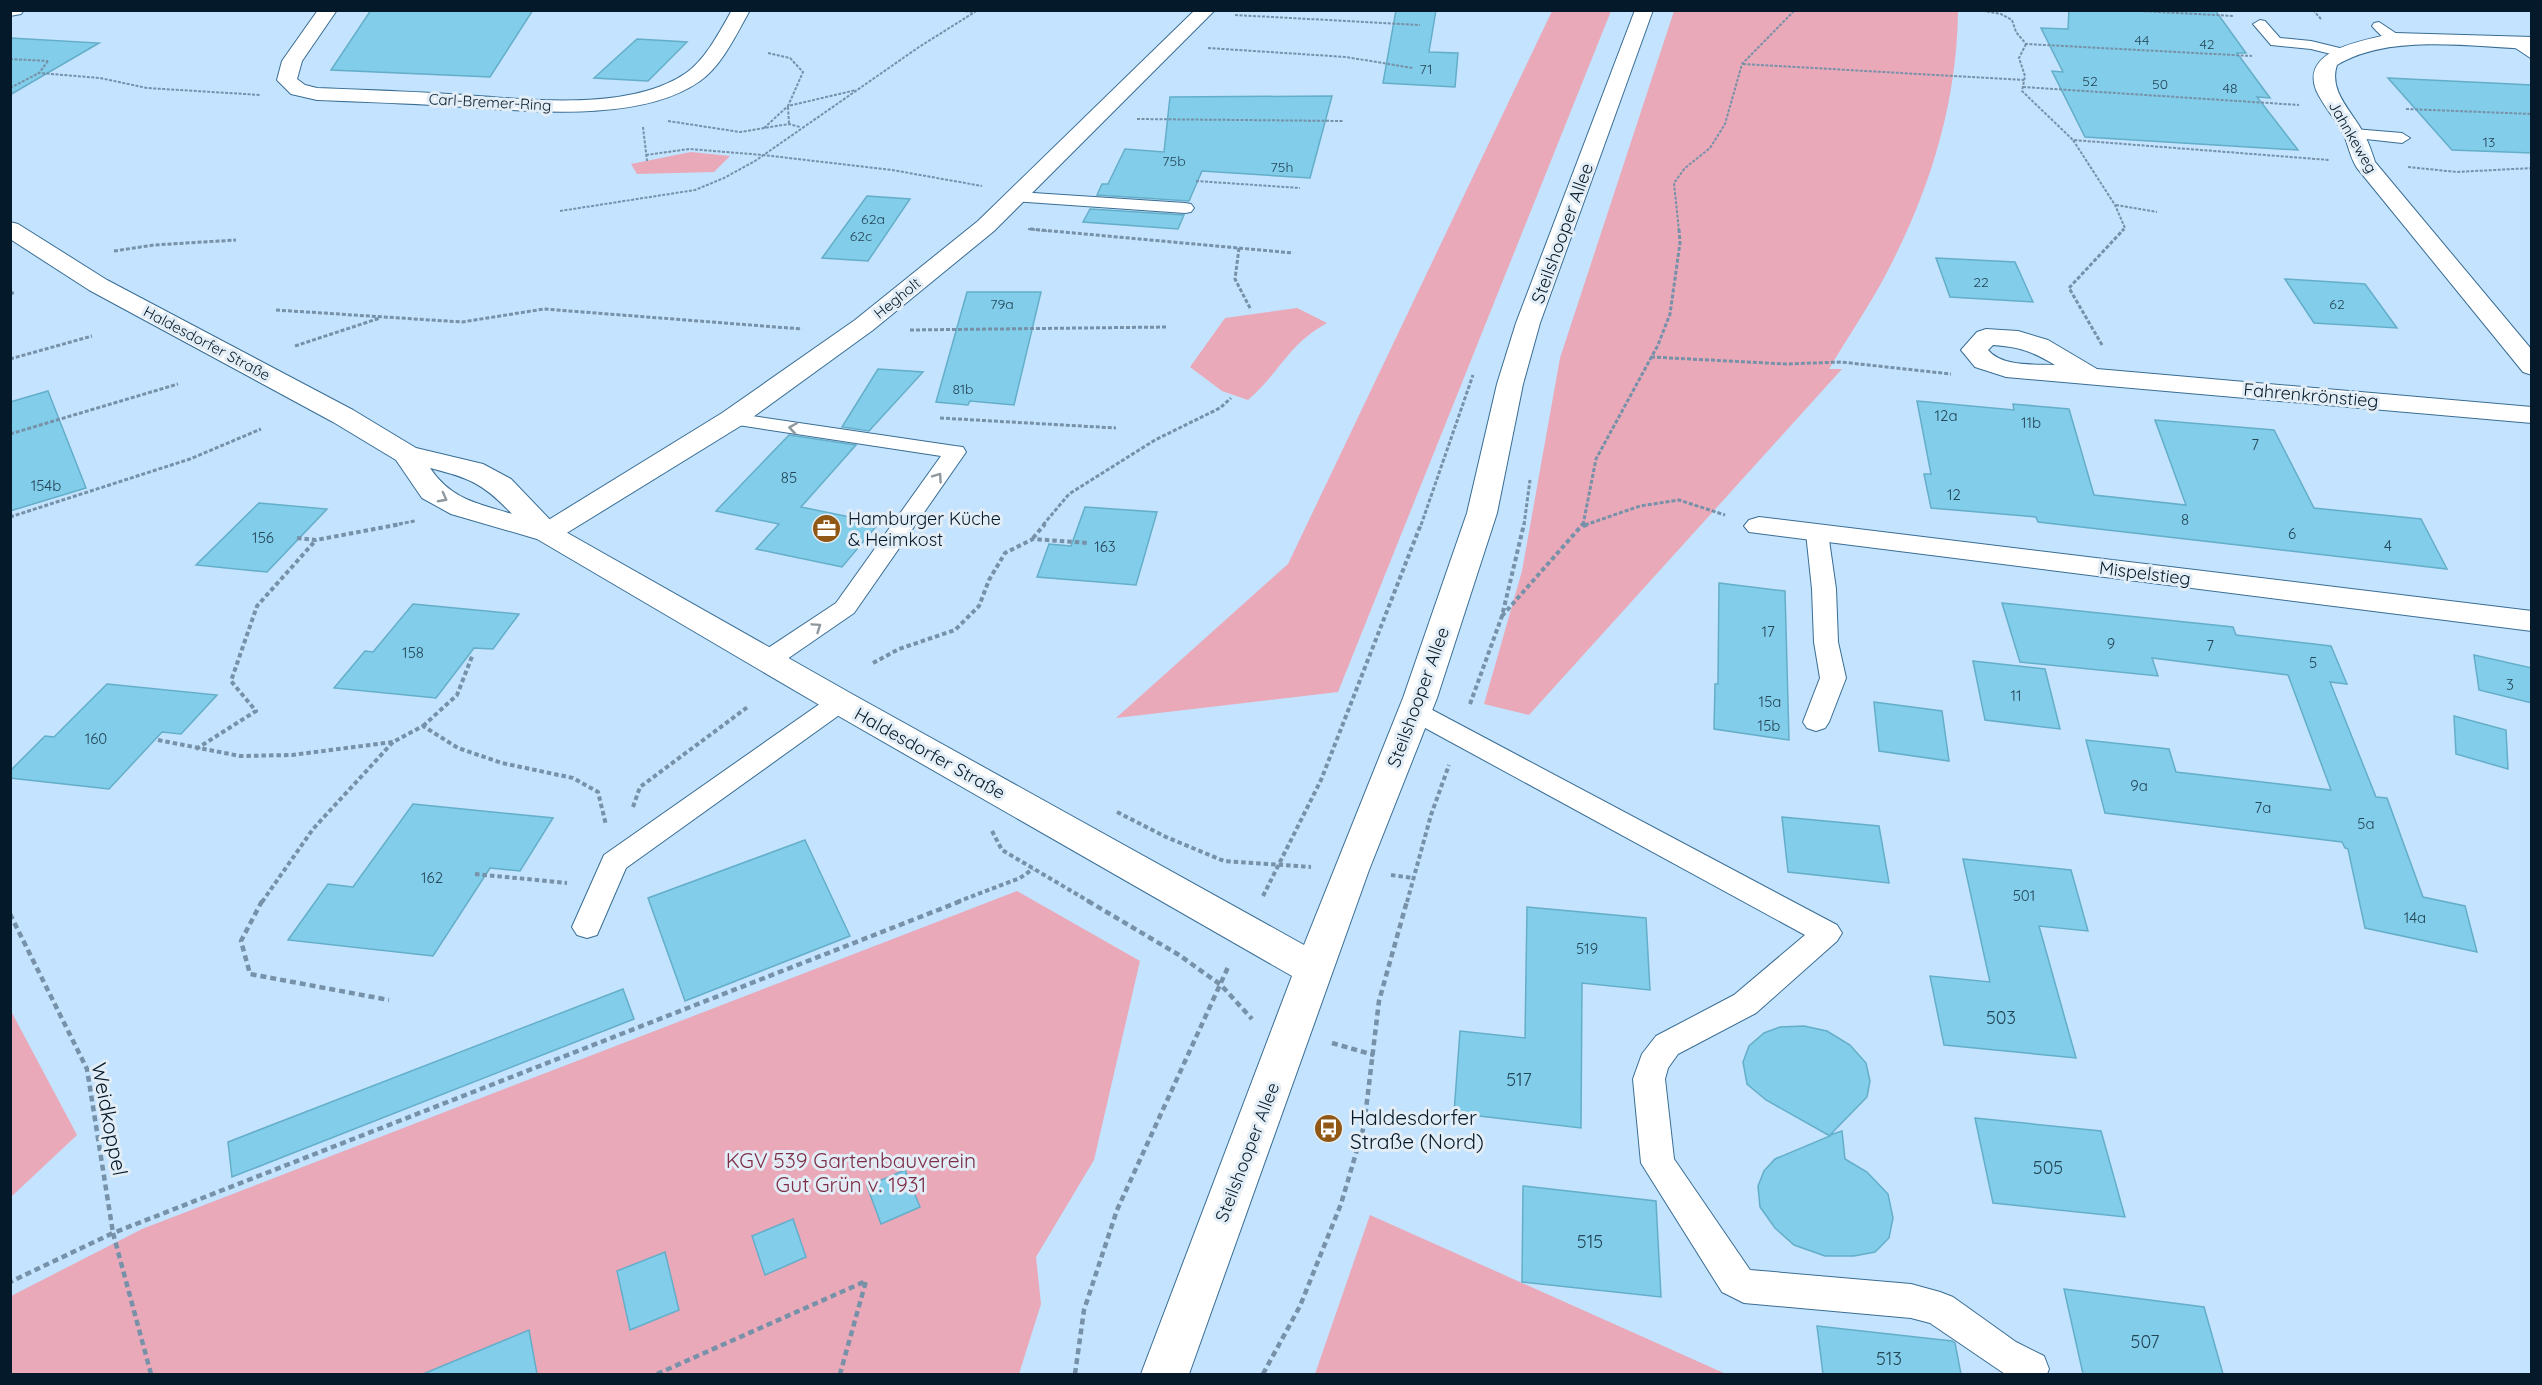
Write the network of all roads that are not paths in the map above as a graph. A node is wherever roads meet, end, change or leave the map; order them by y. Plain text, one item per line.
1 (328, 10) edge
2 (741, 10) edge
3 (1206, 10) edge
4 (1644, 10) edge
5 (2306, 23) road end
6 (2260, 24) dead end
7 (2526, 46) edge
8 (2319, 47) junction
9 (2343, 53) junction
10 (2354, 134) junction
11 (2402, 138) dead end
12 (1018, 197) junction
13 (1185, 208) dead end
14 (10, 229) edge
15 (2532, 367) edge
16 (2090, 376) junction
17 (2532, 415) edge
18 (732, 419) junction
19 (406, 454) junction
20 (1759, 526) road end
21 (547, 533) junction
22 (1817, 533) junction
23 (2532, 621) edge
24 (768, 660) junction
25 (840, 702) junction
26 (1414, 711) junction
27 (1816, 722) dead end
28 (587, 927) dead end
29 (1315, 970) junction
30 (2031, 1370) dead end
31 (1165, 1374) edge

1 - 2 street, Carl-Bremer-Ring
3 - 12 street, Hegholt
4 - 26 street, Steilshooper Allee
5 - 8 lane
6 - 8 lane
7 - 9 street
8 - 9 lane
9 - 10 street, Jahnkeweg
10 - 11 lane
10 - 15 street, Jahnkeweg
12 - 13 lane
12 - 18 street, Hegholt
14 - 19 street, Haldesdorfer Straße
16 - 16 street, Fahrenkrönstieg
16 - 17 street, Fahrenkrönstieg
18 - 21 street, Hegholt
24 -> 18 lane
19 - 21 street, Haldesdorfer Straße
19 -> 21 street, Haldesdorfer Straße
20 - 22 street, Mispelstieg
21 - 24 street, Haldesdorfer Straße
22 - 23 street, Mispelstieg
22 - 27 lane
24 - 25 street, Haldesdorfer Straße
25 - 28 lane
25 - 29 street, Haldesdorfer Straße
26 - 29 street, Steilshooper Allee
26 - 30 lane
29 - 31 street, Steilshooper Allee

